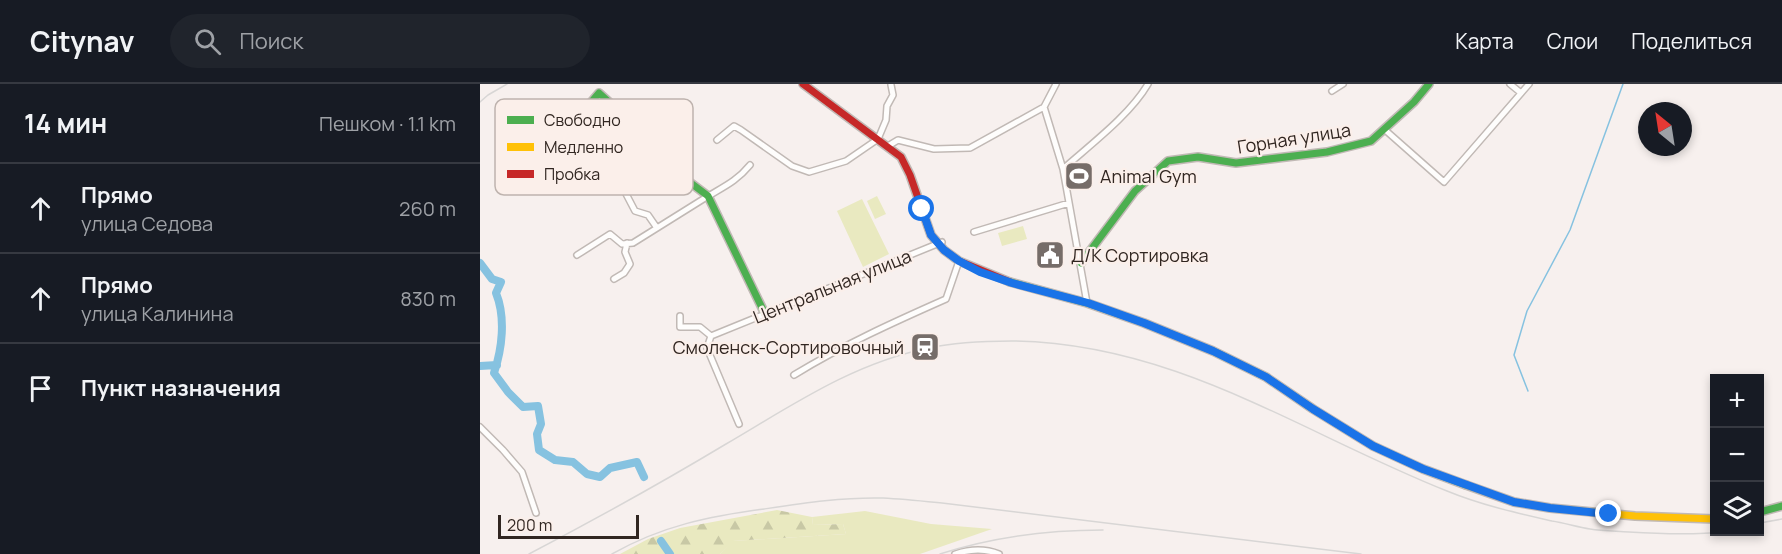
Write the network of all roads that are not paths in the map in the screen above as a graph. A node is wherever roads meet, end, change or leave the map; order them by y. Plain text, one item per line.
1 (803, 84) edge
2 (891, 84) edge
3 (1056, 84) edge
4 (1148, 84) edge
5 (1342, 84) edge
6 (1429, 84) edge
7 (1510, 84) edge
8 (1529, 84) edge
9 (1332, 91) dead end
10 (1521, 93) junction
11 (594, 99) edge
12 (606, 99) edge
13 (1044, 107) junction
14 (1386, 130) junction
15 (878, 139) junction
16 (717, 140) dead end
17 (888, 146) junction
18 (750, 165) dead end
19 (1063, 170) junction
20 (693, 185) edge
21 (627, 195) edge
22 (708, 196) junction
23 (1069, 203) junction
24 (657, 228) junction
25 (974, 232) dead end
26 (627, 243) junction
27 (940, 243) junction
28 (577, 255) dead end
29 (959, 261) junction
30 (1081, 263) junction
31 (614, 279) dead end
32 (1088, 303) junction
33 (765, 314) junction
34 (680, 316) dead end
35 (711, 336) junction
36 (794, 375) dead end
37 (739, 424) dead end
38 (480, 427) edge
39 (1782, 506) edge
40 (1764, 511) edge
41 (536, 513) dead end
42 (1710, 519) edge
43 (955, 554) edge
44 (999, 554) edge

1 - 15 street
2 - 15 street
3 - 13 street
4 - 19 street
5 - 9 street
6 - 14 street, Горная улица
7 - 10 street
8 - 10 street
10 - 14 street
11 - 12 street
13 - 17 street
13 - 19 street
14 - 30 street, Горная улица
15 - 16 street
15 - 17 street
17 - 27 street
18 - 22 street
19 - 23 street
20 - 22 street
21 - 24 street
22 - 24 street
22 - 33 street
23 - 25 street
23 - 30 street
24 - 26 street
26 - 28 street
26 - 31 street
27 - 29 street
27 - 33 street, Центральная улица
29 - 32 street
29 - 36 street
30 - 32 street
32 - 42 street
33 - 35 street, Центральная улица
34 - 35 street
35 - 37 street
38 - 41 street
39 - 40 street
43 - 44 street

